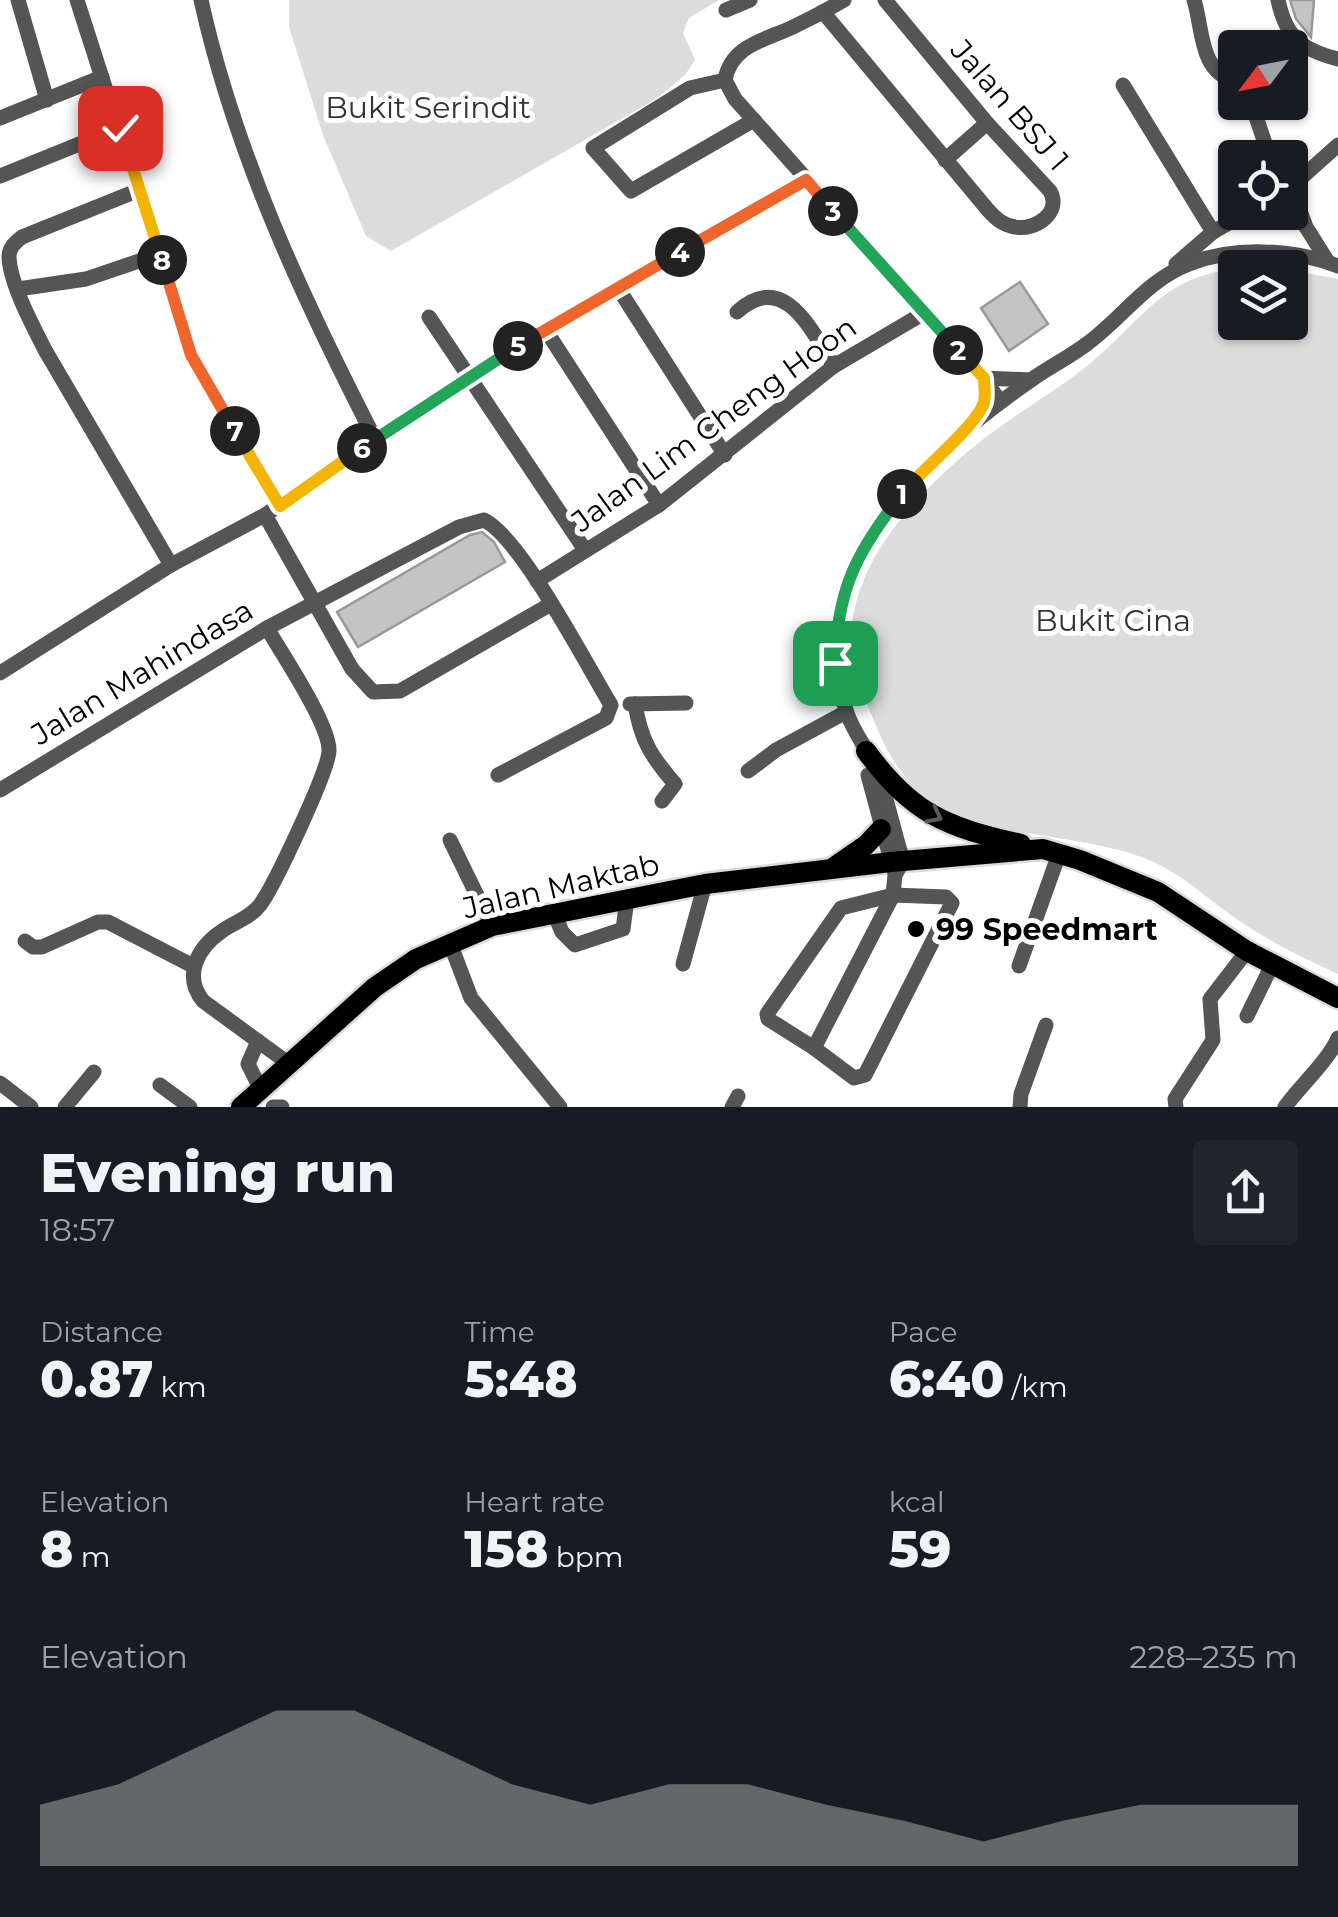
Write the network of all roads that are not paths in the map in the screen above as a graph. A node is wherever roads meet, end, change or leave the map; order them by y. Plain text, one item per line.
1 (18, 0) edge
2 (77, 0) edge
3 (200, 0) edge
4 (750, 0) edge
5 (844, 0) edge
6 (885, 0) edge
7 (1194, 0) edge
8 (1278, 0) edge
9 (726, 10) dead end
10 (823, 12) junction
11 (1338, 59) edge
12 (1218, 72) edge
13 (102, 77) junction
14 (725, 80) junction
15 (1123, 85) dead end
16 (47, 100) junction
17 (0, 118) edge
18 (754, 120) junction
19 (987, 122) junction
20 (120, 128) junction
21 (1338, 146) edge
22 (945, 160) junction
23 (1308, 173) edge
24 (0, 176) edge
25 (806, 180) junction
26 (139, 190) junction
27 (1218, 229) edge
28 (1308, 230) edge
29 (1213, 232) junction
30 (160, 254) junction
31 (1335, 264) edge
32 (1161, 276) junction
33 (618, 288) junction
34 (18, 289) junction
35 (737, 312) dead end
36 (924, 312) junction
37 (429, 317) dead end
38 (546, 329) junction
39 (834, 366) junction
40 (468, 377) junction
41 (984, 378) junction
42 (1031, 380) junction
43 (1000, 402) junction
44 (972, 423) junction
45 (375, 439) junction
46 (725, 455) junction
47 (659, 504) junction
48 (272, 510) junction
49 (585, 550) junction
50 (171, 565) junction
51 (536, 581) junction
52 (314, 603) junction
53 (550, 604) junction
54 (268, 628) junction
55 (0, 673) edge
56 (686, 703) dead end
57 (636, 704) junction
58 (611, 705) junction
59 (846, 712) junction
60 (866, 751) junction
61 (748, 771) dead end
62 (498, 775) dead end
63 (0, 790) edge
64 (662, 801) dead end
65 (881, 828) junction
66 (450, 840) dead end
67 (1051, 852) junction
68 (896, 866) junction
69 (828, 871) junction
70 (705, 884) junction
71 (892, 896) junction
72 (628, 899) junction
73 (554, 913) junction
74 (492, 926) junction
75 (25, 941) dead end
76 (450, 944) junction
77 (1247, 951) junction
78 (684, 964) dead end
79 (1272, 965) junction
80 (193, 966) junction
81 (1019, 966) dead end
82 (1338, 998) edge
83 (1247, 1016) dead end
84 (1046, 1025) dead end
85 (1338, 1038) edge
86 (258, 1041) junction
87 (814, 1048) junction
88 (288, 1063) junction
89 (94, 1072) dead end
90 (0, 1083) edge
91 (160, 1085) dead end
92 (260, 1088) junction
93 (31, 1107) edge
94 (65, 1107) edge
95 (190, 1107) edge
96 (241, 1107) edge
97 (272, 1107) edge
98 (282, 1107) edge
99 (560, 1107) edge
100 (1020, 1107) edge
101 (1176, 1107) edge
102 (1285, 1107) edge

1 - 16 street
2 - 13 street
3 - 45 street
4 - 9 street
5 - 10 street
6 - 19 street, Jalan BSJ 1
7 - 12 street
8 - 11 street
10 - 14 street
10 - 22 street
13 - 16 street
13 - 20 street
14 - 18 street
14 - 18 street
15 - 29 street
16 - 17 street
18 - 25 street
19 - 22 street
19 - 22 street, Jalan BSJ 1
20 - 24 street
20 - 26 street
21 - 23 street
25 - 33 street
25 - 36 street
26 - 30 street
26 - 34 street
27 - 29 street
28 - 31 street
29 - 32 street
30 - 34 street
30 - 48 street
31 - 32 street
32 - 42 street
33 - 38 street
33 - 46 street
34 - 50 street
35 - 39 street
36 - 39 street, Jalan Lim Cheng Hoon
36 - 41 street
37 - 40 street
38 - 40 street
38 - 47 street
39 - 46 street, Jalan Lim Cheng Hoon
40 - 45 street
40 - 49 street
41 - 42 street
41 - 43 street
41 - 44 street
42 - 43 street
43 - 44 street
44 - 59 street
45 - 48 street
46 - 47 street, Jalan Lim Cheng Hoon
47 - 49 street, Jalan Lim Cheng Hoon
48 - 50 street
48 - 52 street
49 - 51 street, Jalan Lim Cheng Hoon
50 - 55 street
51 - 52 street, Jalan Mahindasa
51 - 53 street, Jalan Mahindasa
52 - 53 street
52 - 54 street, Jalan Mahindasa
53 - 58 street, Jalan Mahindasa
54 - 63 street, Jalan Mahindasa
54 - 80 street
56 - 57 street
57 - 58 street
57 - 64 street
58 - 62 street
59 - 60 street
59 - 61 street
60 - 65 street
60 -> 67 main road
60 - 68 street
65 - 68 street
65 - 69 main road
66 - 74 street
67 - 68 main road, Jalan Maktab
67 - 77 main road
67 - 81 street
68 - 69 main road, Jalan Maktab
68 - 71 street
69 - 70 main road, Jalan Maktab
70 - 72 main road, Jalan Maktab
70 - 78 street
71 - 87 street
71 - 87 street
71 - 87 street
72 - 73 main road, Jalan Maktab
72 - 73 street
73 - 74 main road, Jalan Maktab
74 - 76 main road, Jalan Maktab
75 - 80 street
76 - 88 main road, Jalan Maktab
76 - 99 street
77 - 79 main road
77 - 101 street
79 - 82 main road
79 - 83 street
80 - 86 street
84 - 100 street
85 - 102 street
86 - 88 street
86 - 92 street
88 - 92 main road, Jalan Maktab
89 - 94 street
90 - 93 street
91 - 95 street
92 - 96 main road, Jalan Maktab
97 - 98 street

